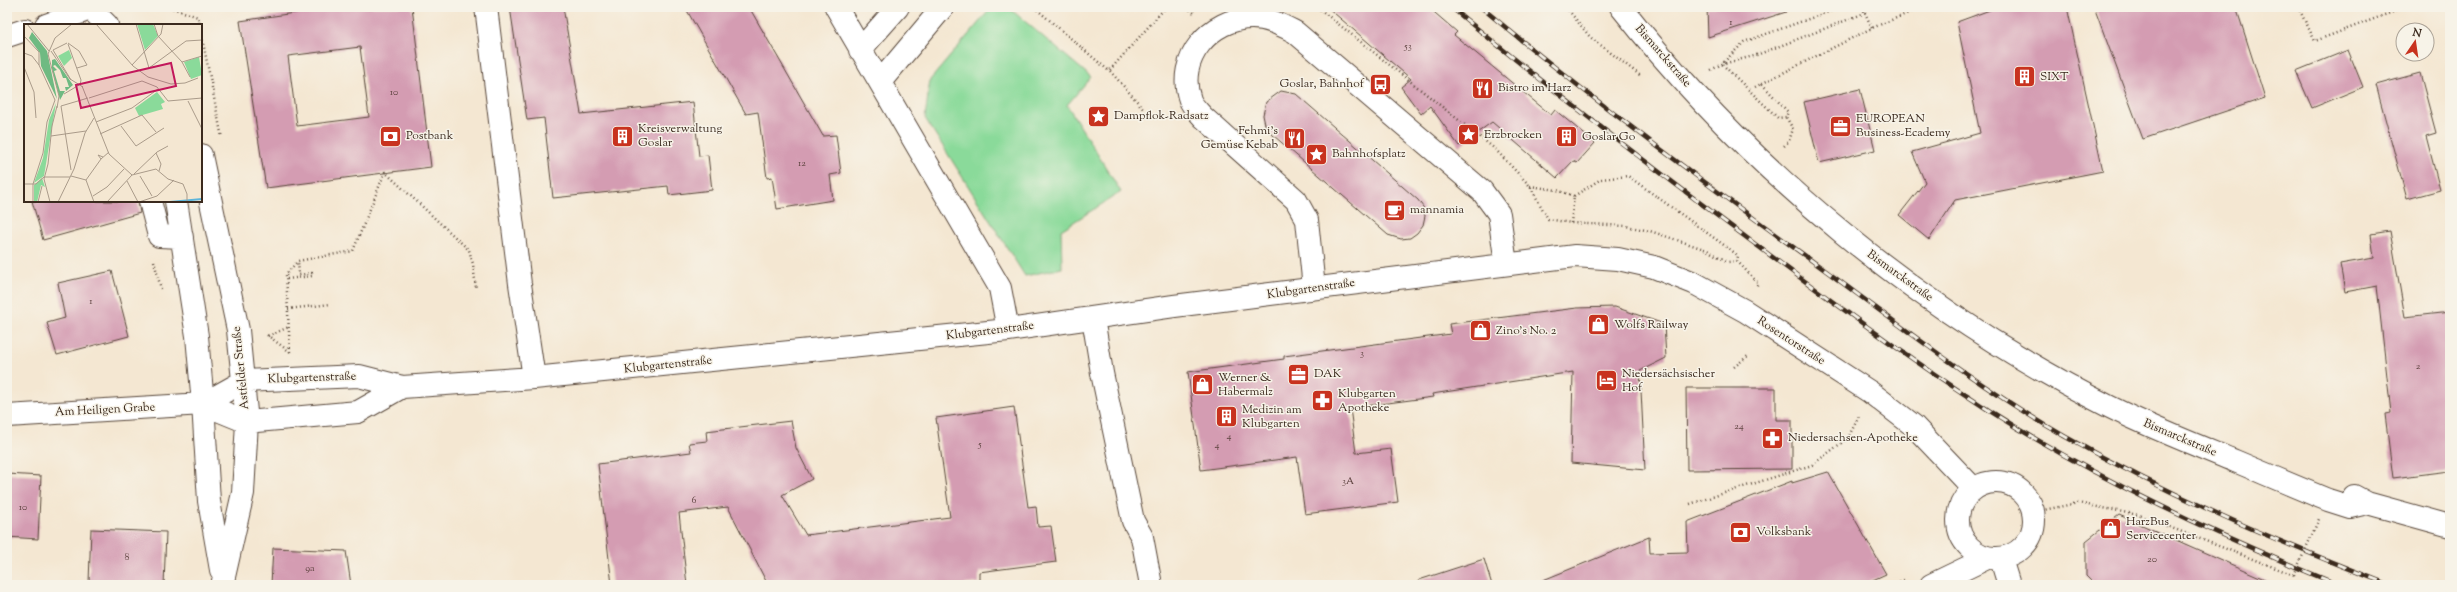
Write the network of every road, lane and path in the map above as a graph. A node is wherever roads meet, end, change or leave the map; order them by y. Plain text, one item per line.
1 (169, 7) edge
2 (486, 7) edge
3 (836, 7) edge
4 (898, 7) edge
5 (943, 7) edge
6 (1034, 7) edge
7 (1166, 7) edge
8 (1317, 7) edge
9 (1566, 7) edge
10 (1621, 7) edge
11 (1842, 7) edge
12 (1862, 7) edge
13 (1923, 7) edge
14 (2298, 7) edge
15 (2406, 7) edge
16 (93, 8) edge
17 (1865, 13) junction
18 (49, 24) edge
19 (106, 24) edge
20 (200, 24) edge
21 (1872, 28) junction
22 (24, 30) edge
23 (7, 36) edge
24 (860, 50) junction
25 (1722, 64) junction
26 (1110, 71) junction
27 (1638, 73) dead end
28 (880, 82) junction
29 (1687, 84) junction
30 (1762, 84) junction
31 (1755, 87) dead end
32 (1143, 108) dead end
33 (1786, 117) junction
34 (1793, 129) dead end
35 (202, 160) edge
36 (1530, 186) junction
37 (1574, 196) junction
38 (150, 202) edge
39 (176, 202) edge
40 (1571, 223) junction
41 (182, 237) junction
42 (1575, 256) joint
43 (298, 261) junction
44 (1736, 261) junction
45 (1506, 264) junction
46 (287, 279) junction
47 (1758, 283) dead end
48 (476, 288) dead end
49 (1314, 288) junction
50 (331, 304) dead end
51 (288, 309) junction
52 (1093, 318) junction
53 (289, 327) junction
54 (1008, 330) junction
55 (267, 336) dead end
56 (290, 352) dead end
57 (1749, 355) dead end
58 (1734, 367) dead end
59 (534, 378) junction
60 (244, 381) junction
61 (402, 387) junction
62 (203, 404) junction
63 (7, 416) edge
64 (247, 422) junction
65 (1848, 438) dead end
66 (1974, 489) junction
67 (1690, 504) dead end
68 (2034, 512) junction
69 (2319, 519) dead end
70 (2450, 526) edge
71 (1994, 558) junction
72 (1897, 581) dead end
73 (223, 583) edge
74 (1151, 585) edge
75 (1888, 585) edge
76 (1931, 585) edge
77 (2008, 585) edge

1 - 20 path
2 - 59 street
3 - 24 street
4 - 24 street
5 - 28 street
6 - 26 path
7 - 26 path
8 - 36 path
9 - 27 path
10 - 29 street, Bismarckstraße
11 - 25 path
12 - 17 path
13 - 21 path
14 - 15 path
16 - 18 street
16 - 19 street
17 - 21 path
17 - 25 path
21 - 30 path
22 - 23 street
24 - 28 street
25 - 29 path
25 - 33 path
26 - 32 path
28 - 54 street
29 - 70 street, Bismarckstraße
30 - 31 path
30 - 33 path
33 - 34 path
35 - 60 street, Astfelder Straße
36 - 37 path
36 - 40 path
37 - 40 path
37 - 44 path
38 - 41 street
39 - 41 street, Astfelder Straße
40 - 44 path
41 - 62 street, Astfelder Straße
42 - 45 street, Klubgartenstraße
42 - 66 street, Rosentorstraße
43 - 46 path
43 - 46 path
43 - 48 path
44 - 47 path
45 - 49 street, Klubgartenstraße
45 - 49 street
46 - 51 path
49 - 52 street, Klubgartenstraße
50 - 51 path
51 - 53 path
52 - 54 street, Klubgartenstraße
52 - 74 street
53 - 55 path
53 - 56 path
54 - 59 street, Klubgartenstraße
57 - 58 path
59 - 61 street, Klubgartenstraße
60 - 61 street, Klubgartenstraße
60 - 62 street, Am Heiligen Grabe
60 - 64 street, Astfelder Straße
61 - 64 street, Klubgartenstraße
62 - 63 street, Am Heiligen Grabe
62 - 64 street, Am Heiligen Grabe
62 - 73 street, Astfelder Straße
64 - 73 street, Astfelder Straße
65 - 67 path
66 - 68 street
66 - 71 street
68 - 69 path, bridge
68 - 71 street
71 - 76 street
71 - 77 street
72 - 75 path

